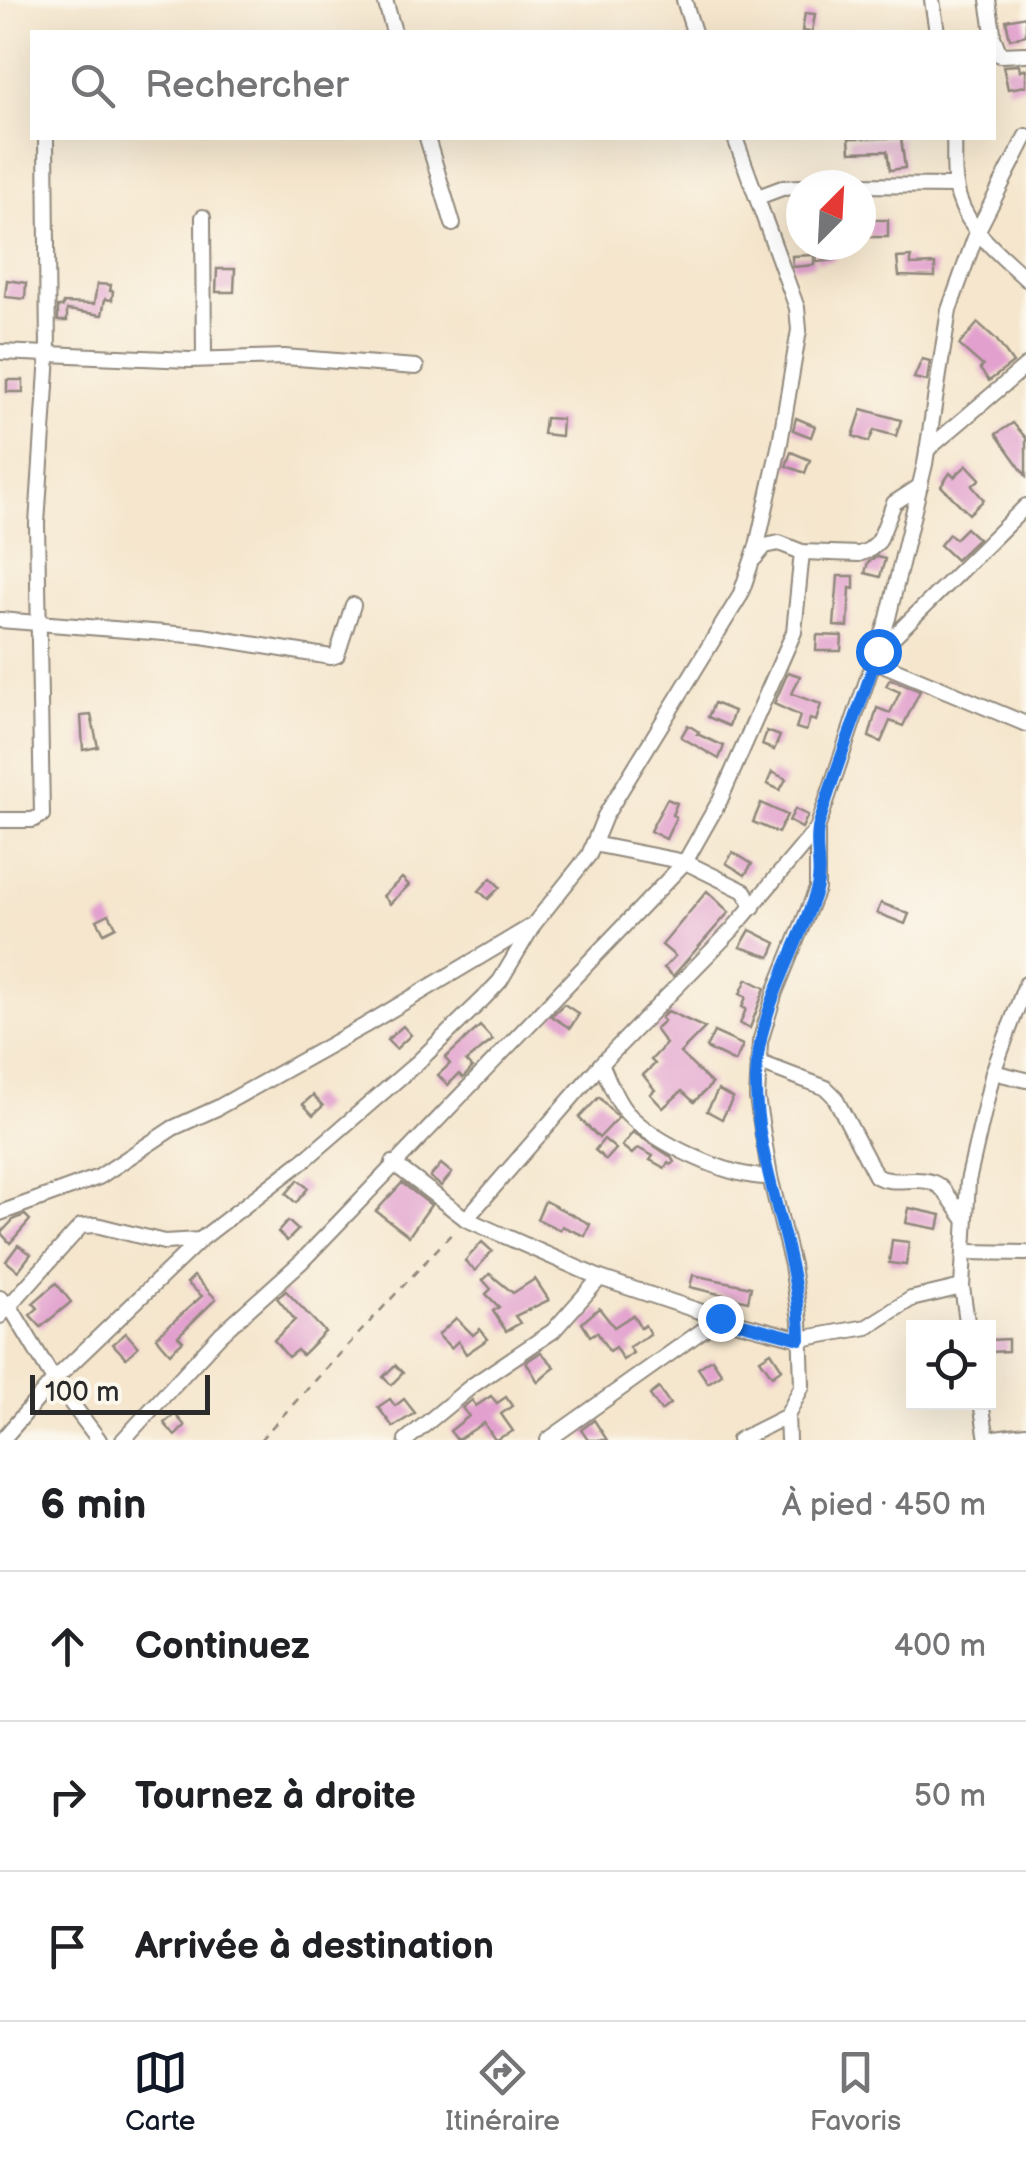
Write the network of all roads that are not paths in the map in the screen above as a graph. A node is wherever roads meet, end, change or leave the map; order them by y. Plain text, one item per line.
1 (384, 0) edge
2 (684, 0) edge
3 (932, 0) edge
4 (988, 0) edge
5 (393, 30) edge
6 (693, 30) edge
7 (937, 30) edge
8 (992, 30) edge
9 (996, 49) edge
10 (1026, 54) edge
11 (1026, 136) edge
12 (46, 140) edge
13 (428, 140) edge
14 (737, 140) edge
15 (954, 140) edge
16 (876, 185) edge
17 (956, 186) junction
18 (786, 188) edge
19 (758, 197) junction
20 (204, 217) dead end
21 (453, 224) dead end
22 (977, 232) junction
23 (1026, 279) edge
24 (0, 352) edge
25 (48, 355) junction
26 (204, 359) junction
27 (1026, 366) edge
28 (416, 367) dead end
29 (927, 450) junction
30 (920, 486) junction
31 (1026, 506) edge
32 (802, 552) junction
33 (752, 562) junction
34 (353, 605) dead end
35 (0, 620) edge
36 (38, 624) junction
37 (877, 656) junction
38 (1026, 724) edge
39 (0, 820) edge
40 (817, 829) junction
41 (593, 844) junction
42 (685, 862) junction
43 (753, 907) junction
44 (534, 924) junction
45 (1026, 984) edge
46 (758, 1062) junction
47 (600, 1064) junction
48 (993, 1072) junction
49 (1026, 1080) edge
50 (393, 1163) junction
51 (770, 1177) junction
52 (0, 1213) edge
53 (964, 1218) junction
54 (466, 1219) junction
55 (200, 1240) junction
56 (966, 1252) junction
57 (1026, 1253) edge
58 (600, 1278) junction
59 (962, 1286) junction
60 (3, 1306) edge
61 (720, 1318) junction
62 (967, 1320) edge
63 (800, 1339) junction
64 (54, 1380) junction
65 (982, 1410) edge
66 (787, 1416) junction
67 (1026, 1434) edge
68 (2, 1440) edge
69 (99, 1440) edge
70 (123, 1440) edge
71 (406, 1440) edge
72 (548, 1440) edge
73 (739, 1440) edge
74 (788, 1440) edge
75 (987, 1440) edge

1 - 5 street
2 - 6 street
3 - 7 street
4 - 8 street
9 - 10 street
11 - 22 street
12 - 25 street
13 - 21 street
14 - 19 street
15 - 17 street
16 - 17 street
17 - 22 street
18 - 19 street
19 - 33 street
20 - 26 street
22 - 23 street
22 - 29 street
24 - 25 street
25 - 26 street
25 - 36 street
26 - 28 street
27 - 29 street
29 - 30 street
30 - 32 street
30 - 37 street
31 - 37 street
32 - 33 street
32 - 42 street
33 - 41 street
34 - 36 street
35 - 36 street
36 - 39 street
37 - 38 street
37 - 40 street
40 - 43 street
40 - 46 street
41 - 42 street
41 - 44 street
42 - 43 street
42 - 50 street
43 - 47 street
44 - 52 street
44 - 55 street
45 - 48 street
46 - 51 street
46 - 53 street
47 - 51 street
47 - 54 street
48 - 49 street
48 - 53 street
50 - 54 street
50 - 70 street
51 - 63 street
53 - 56 street
54 - 58 street
55 - 60 street
55 - 64 street
56 - 57 street
56 - 59 street
58 - 61 street
58 - 71 street
59 - 62 street
59 - 63 street
60 - 64 street
61 - 63 street
61 - 72 street
63 - 66 street
64 - 68 street
64 - 69 street
65 - 75 street
66 - 73 street
66 - 74 street
67 - 75 street

